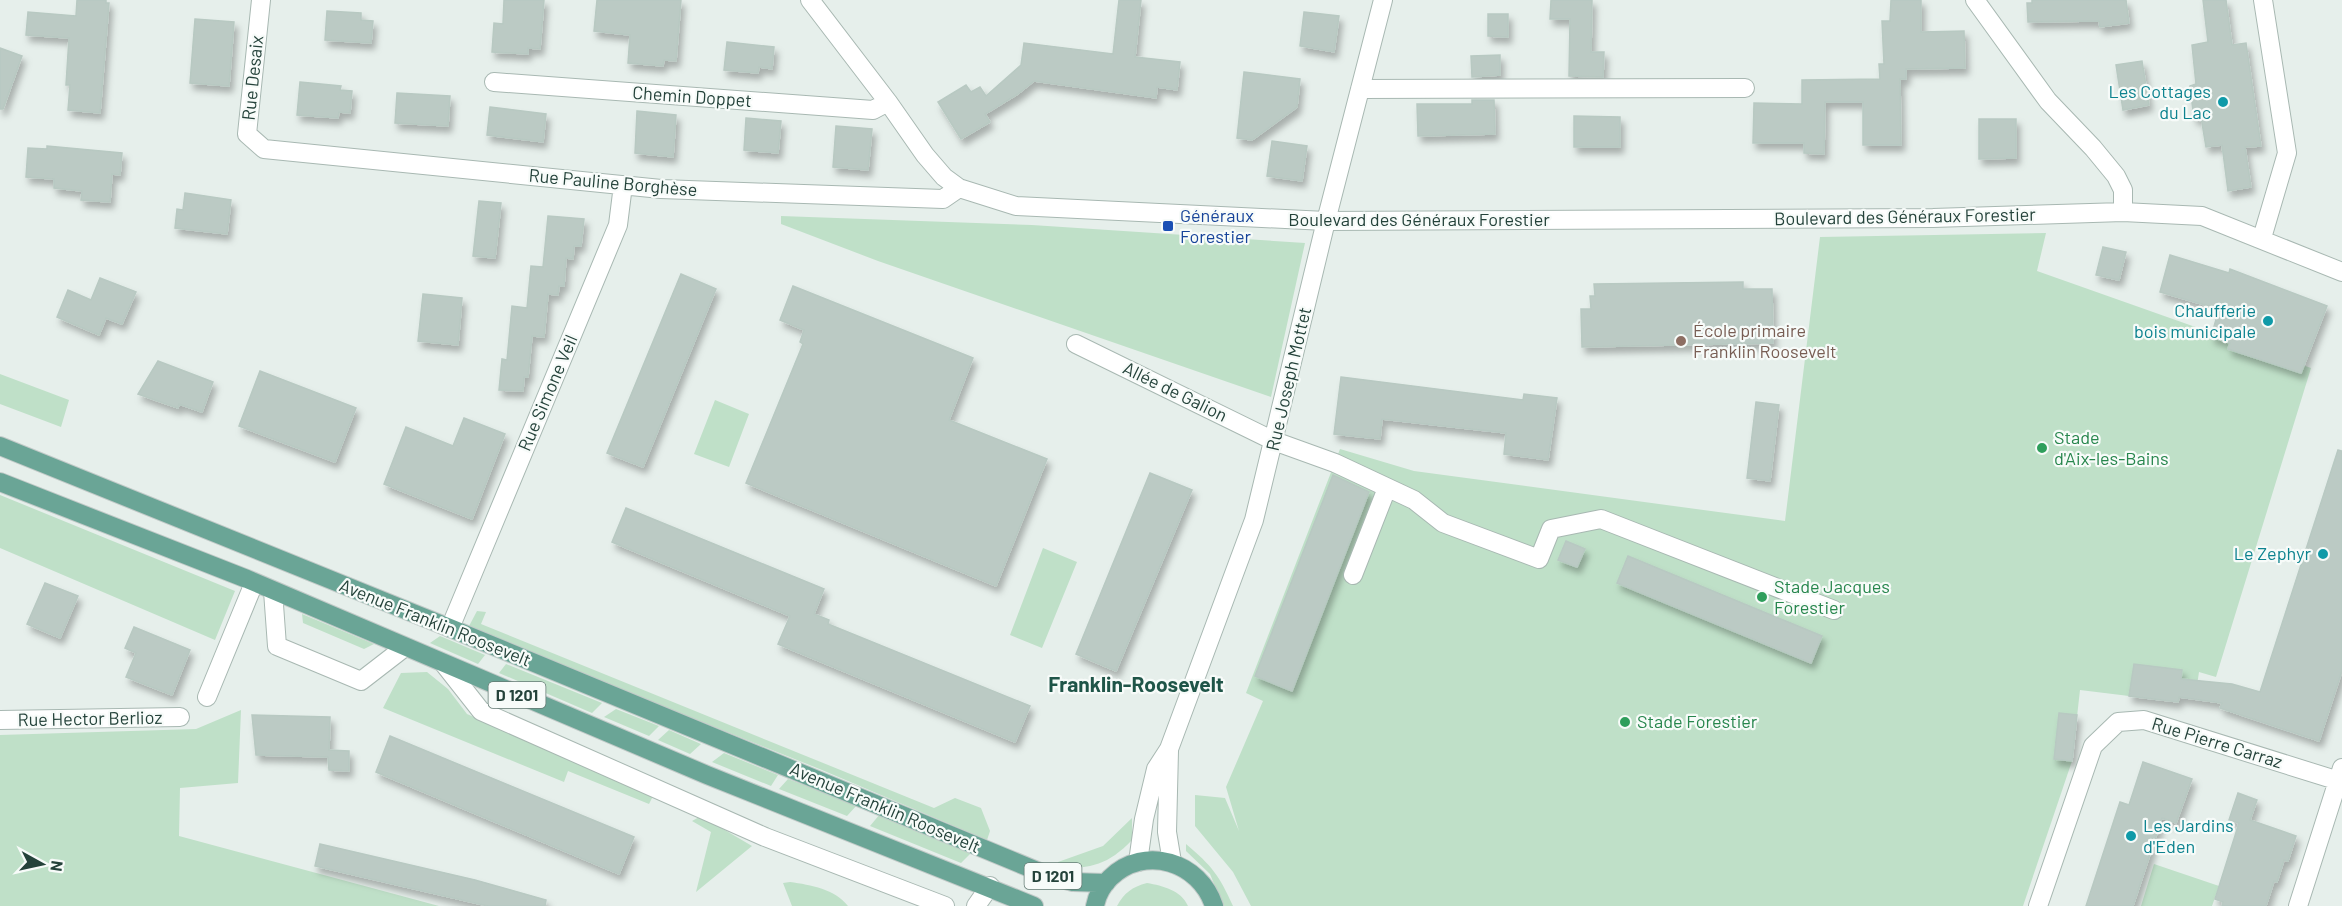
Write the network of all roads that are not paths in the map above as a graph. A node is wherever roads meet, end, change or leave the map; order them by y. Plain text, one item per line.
1 (261, 0) edge
2 (810, 0) edge
3 (1383, 0) edge
4 (1975, 0) edge
5 (2263, 0) edge
6 (494, 82) dead end
7 (1745, 88) dead end
8 (1360, 89) junction
9 (888, 102) junction
10 (264, 149) joint
11 (623, 185) junction
12 (959, 188) junction
13 (2123, 212) junction
14 (1326, 221) junction
15 (2262, 238) junction
16 (2342, 272) edge
17 (1076, 344) dead end
18 (1274, 441) junction
19 (0, 446) edge
20 (0, 482) edge
21 (1387, 488) junction
22 (1353, 575) dead end
23 (254, 583) junction
24 (273, 591) junction
25 (1834, 610) dead end
26 (450, 628) junction
27 (405, 647) junction
28 (444, 664) junction
29 (207, 697) dead end
30 (180, 717) dead end
31 (0, 720) edge
32 (1169, 749) junction
33 (2341, 777) edge
34 (1138, 862) junction
35 (1172, 862) junction
36 (1106, 883) junction
37 (990, 886) junction
38 (945, 906) edge
39 (976, 906) edge
40 (1034, 906) edge
41 (1095, 906) edge
42 (1214, 906) edge
43 (2038, 906) edge
44 (2298, 906) edge

1 - 10 street, Rue Desaix
2 - 9 street, Boulevard des Généraux Forestier
3 - 8 street, Rue Joseph Mottet
4 - 13 street
5 - 15 street
6 - 9 street, Chemin Doppet
7 - 8 street
8 - 14 street, Rue Joseph Mottet
9 - 12 street, Boulevard des Généraux Forestier
10 - 11 street, Rue Pauline Borghèse
11 - 12 street, Rue Pauline Borghèse
11 - 26 street, Rue Simone Veil
12 - 14 street, Boulevard des Généraux Forestier
13 - 14 street, Boulevard des Généraux Forestier
13 - 15 street, Boulevard des Généraux Forestier
14 - 18 street, Rue Joseph Mottet
15 - 16 street, Boulevard des Généraux Forestier
17 - 18 street, Allée de Galion
18 - 21 street, Allée de Galion
18 - 32 street, Rue Joseph Mottet
19 - 26 main road, Avenue Franklin Roosevelt / D 1201
20 - 23 main road, Avenue Franklin Roosevelt / D 1201
21 - 22 street
21 - 25 street, Allée de Galion
23 - 24 main road, Avenue Franklin Roosevelt / D 1201
23 - 29 street
24 - 27 main road, Avenue Franklin Roosevelt / D 1201
24 - 27 street
26 - 36 main road, Avenue Franklin Roosevelt / D 1201
27 - 28 main road, Avenue Franklin Roosevelt / D 1201
28 - 37 main road, Avenue Franklin Roosevelt / D 1201
28 - 38 street
30 - 31 street, Rue Hector Berlioz
32 - 34 street, Rue Joseph Mottet
32 - 35 street, Rue Joseph Mottet
33 - 43 street, Rue Pierre Carraz
33 - 44 street
34 - 35 main road
34 - 36 main road
35 - 42 main road
36 - 41 main road
37 - 39 street
37 - 40 main road, Avenue Franklin Roosevelt / D 1201

